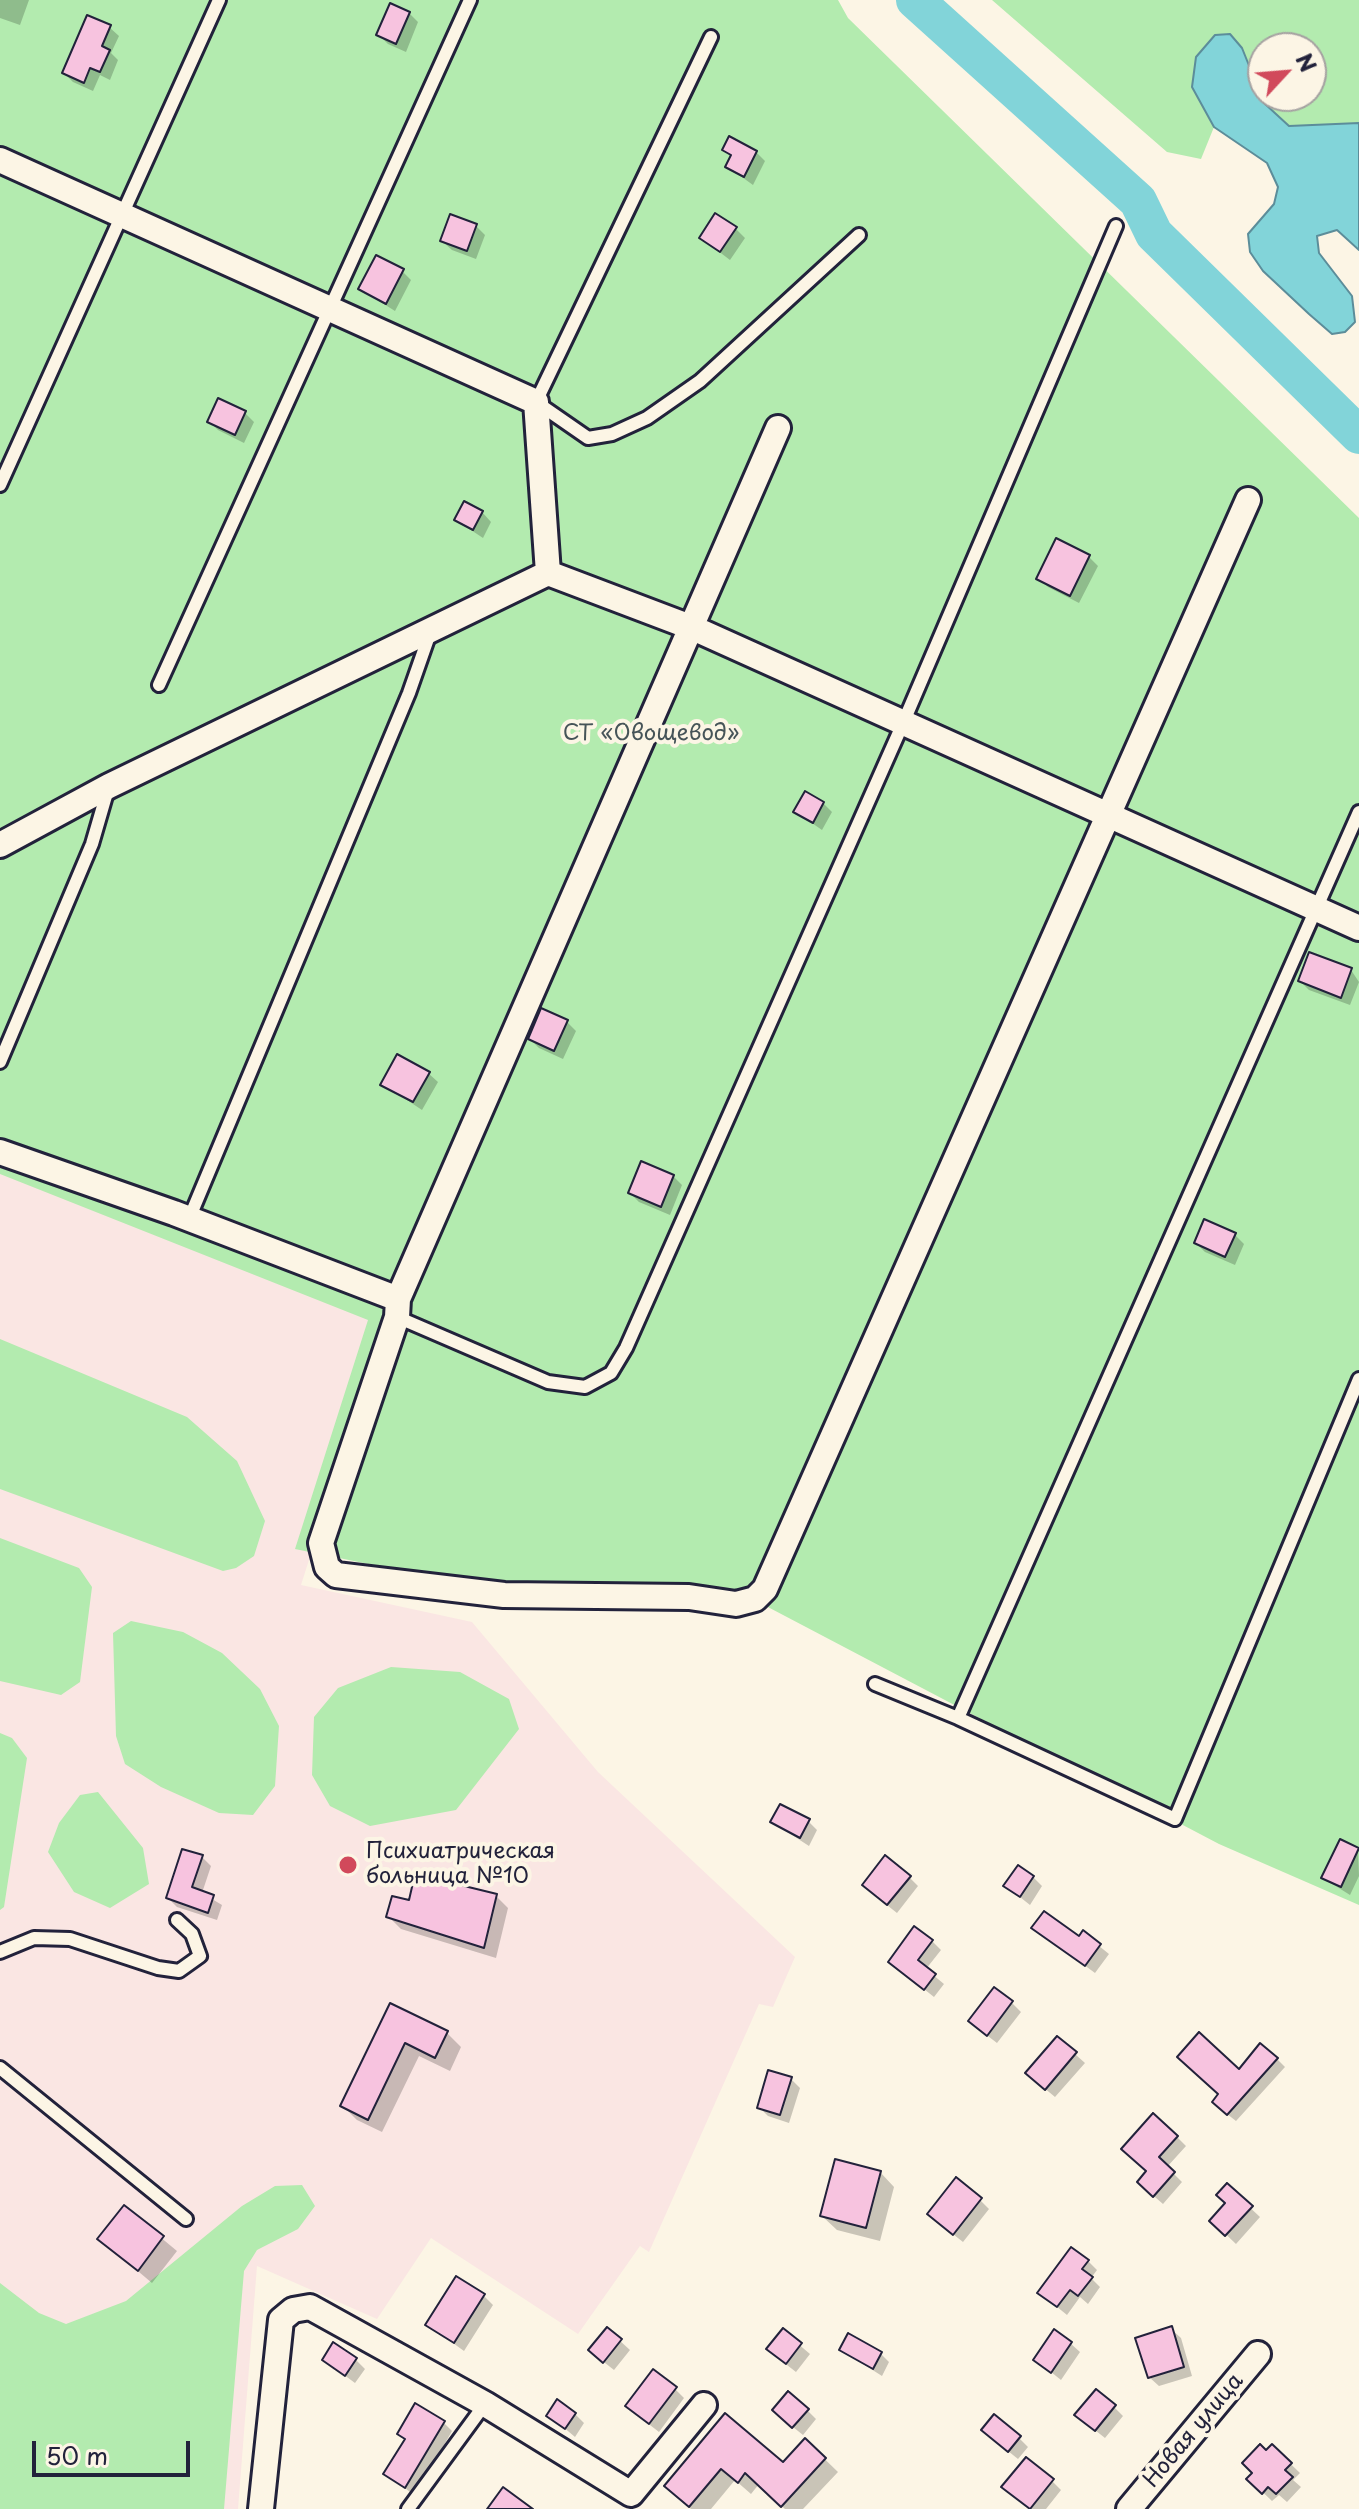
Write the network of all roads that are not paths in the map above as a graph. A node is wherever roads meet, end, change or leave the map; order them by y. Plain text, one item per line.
1 (219, 0) edge
2 (470, 0) edge
3 (711, 37) dead end
4 (0, 160) edge
5 (123, 213) junction
6 (1116, 226) dead end
7 (859, 235) dead end
8 (328, 310) junction
9 (536, 402) junction
10 (778, 428) dead end
11 (0, 485) edge
12 (1248, 500) dead end
13 (548, 573) junction
14 (693, 628) junction
15 (431, 630) junction
16 (159, 685) dead end
17 (904, 721) junction
18 (109, 786) junction
19 (1359, 812) edge
20 (1108, 817) junction
21 (0, 845) edge
22 (1315, 908) junction
23 (1359, 928) edge
24 (0, 1062) edge
25 (0, 1152) edge
26 (189, 1219) junction
27 (398, 1308) junction
28 (1359, 1379) edge
29 (875, 1684) dead end
30 (958, 1718) junction
31 (177, 1920) dead end
32 (0, 1952) edge
33 (0, 2068) edge
34 (186, 2219) dead end
35 (1258, 2354) dead end
36 (485, 2404) junction
37 (704, 2405) dead end
38 (261, 2509) edge
39 (408, 2509) edge
40 (1129, 2509) edge

1 - 5 lane
2 - 8 lane
3 - 9 lane
4 - 5 street
5 - 8 street
5 - 11 lane
6 - 17 lane
7 - 9 lane
8 - 9 street
8 - 16 lane
9 - 13 street
10 - 14 street
12 - 20 street
13 - 14 street
13 - 15 street
14 - 17 street
14 - 27 street
15 - 18 street
15 - 26 lane
17 - 20 street
17 - 27 lane
18 - 21 street
18 - 24 lane
19 - 22 lane
20 - 22 street
20 - 27 street
22 - 23 street
22 - 30 lane
25 - 26 street
26 - 27 street
28 - 30 lane
29 - 30 lane
31 - 32 lane
33 - 34 lane
35 - 40 street, Новая улица
36 - 37 street
36 - 38 street
36 - 39 lane

